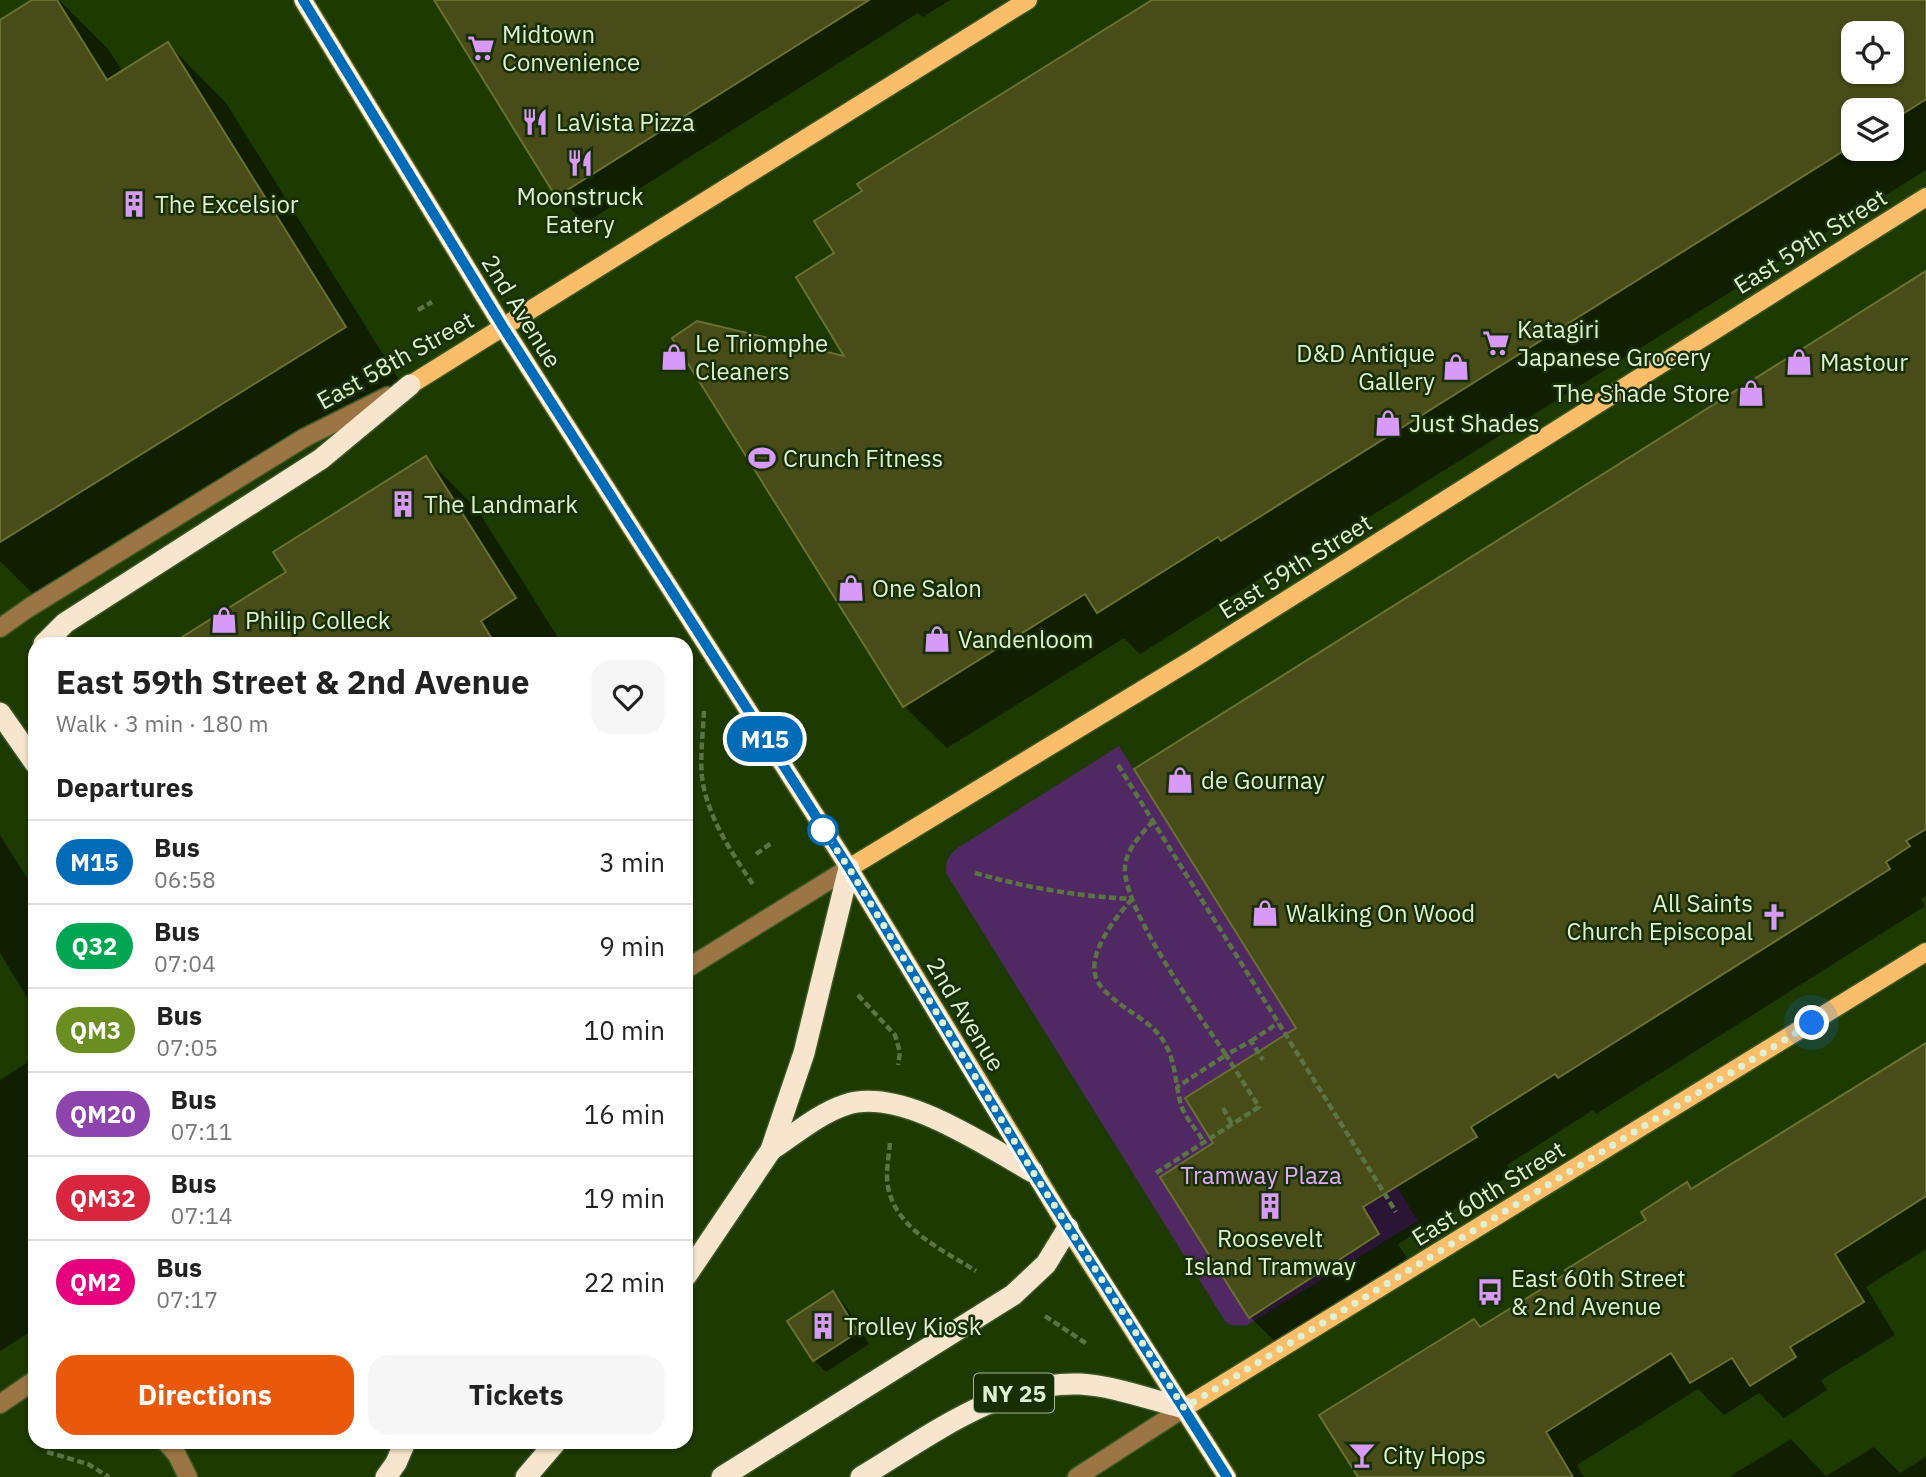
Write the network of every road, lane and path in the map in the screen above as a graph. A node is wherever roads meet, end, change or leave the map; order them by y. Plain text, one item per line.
1 (303, 0) edge
2 (1028, 0) edge
3 (1926, 197) edge
4 (432, 302) dead end
5 (418, 310) dead end
6 (503, 327) junction
7 (410, 385) junction
8 (0, 628) edge
9 (51, 637) edge
10 (704, 710) dead end
11 (0, 713) edge
12 (28, 753) edge
13 (1118, 765) dead end
14 (1153, 821) junction
15 (773, 842) dead end
16 (756, 854) dead end
17 (849, 868) junction
18 (975, 873) dead end
19 (748, 877) dead end
20 (1132, 900) junction
21 (1926, 953) edge
22 (693, 965) edge
23 (857, 993) dead end
24 (1278, 1023) junction
25 (1251, 1041) junction
26 (1226, 1055) junction
27 (899, 1059) dead end
28 (1262, 1060) dead end
29 (1177, 1087) junction
30 (1223, 1108) dead end
31 (1232, 1124) junction
32 (1204, 1142) junction
33 (771, 1150) junction
34 (888, 1157) dead end
35 (1033, 1172) junction
36 (1156, 1173) dead end
37 (1396, 1212) dead end
38 (1068, 1228) junction
39 (693, 1266) edge
40 (1013, 1296) junction
41 (1093, 1348) dead end
42 (28, 1385) edge
43 (0, 1404) edge
44 (1184, 1408) junction
45 (172, 1449) edge
46 (401, 1449) edge
47 (550, 1449) edge
48 (47, 1452) dead end
49 (109, 1477) edge
50 (188, 1477) edge
51 (386, 1477) edge
52 (526, 1477) edge
53 (722, 1477) edge
54 (861, 1477) edge
55 (1077, 1477) edge
56 (1227, 1477) edge

1 - 6 main road, 2nd Avenue
2 - 6 main road, East 58th Street
3 - 17 main road, East 59th Street
4 - 5 path
6 - 7 main road, East 58th Street
6 - 17 main road, 2nd Avenue
7 - 8 street, East 58th Street
7 - 9 highway
10 - 19 path
11 - 12 highway
13 - 14 path
14 - 20 path
14 - 24 path
15 - 16 path
17 - 22 street, East 59th Street
17 - 33 highway
17 - 35 main road, 2nd Avenue
18 - 20 path
20 - 26 path
20 - 29 path
21 - 44 main road, East 60th Street
23 - 27 path
24 - 25 path
24 - 37 path
25 - 26 path
25 - 28 path
26 - 29 path
26 - 31 path
29 - 32 path
30 - 31 path
31 - 32 path
32 - 36 path
33 - 35 highway
33 - 39 highway
34 - 40 path
35 - 38 main road, 2nd Avenue
38 - 40 highway
38 - 44 main road, 2nd Avenue
40 - 41 path
40 - 53 highway
42 - 43 street
44 - 54 highway, NY 25
44 - 55 street, East 60th Street
44 - 56 main road, 2nd Avenue
45 - 50 street
46 - 51 highway
47 - 52 highway
48 - 49 path

